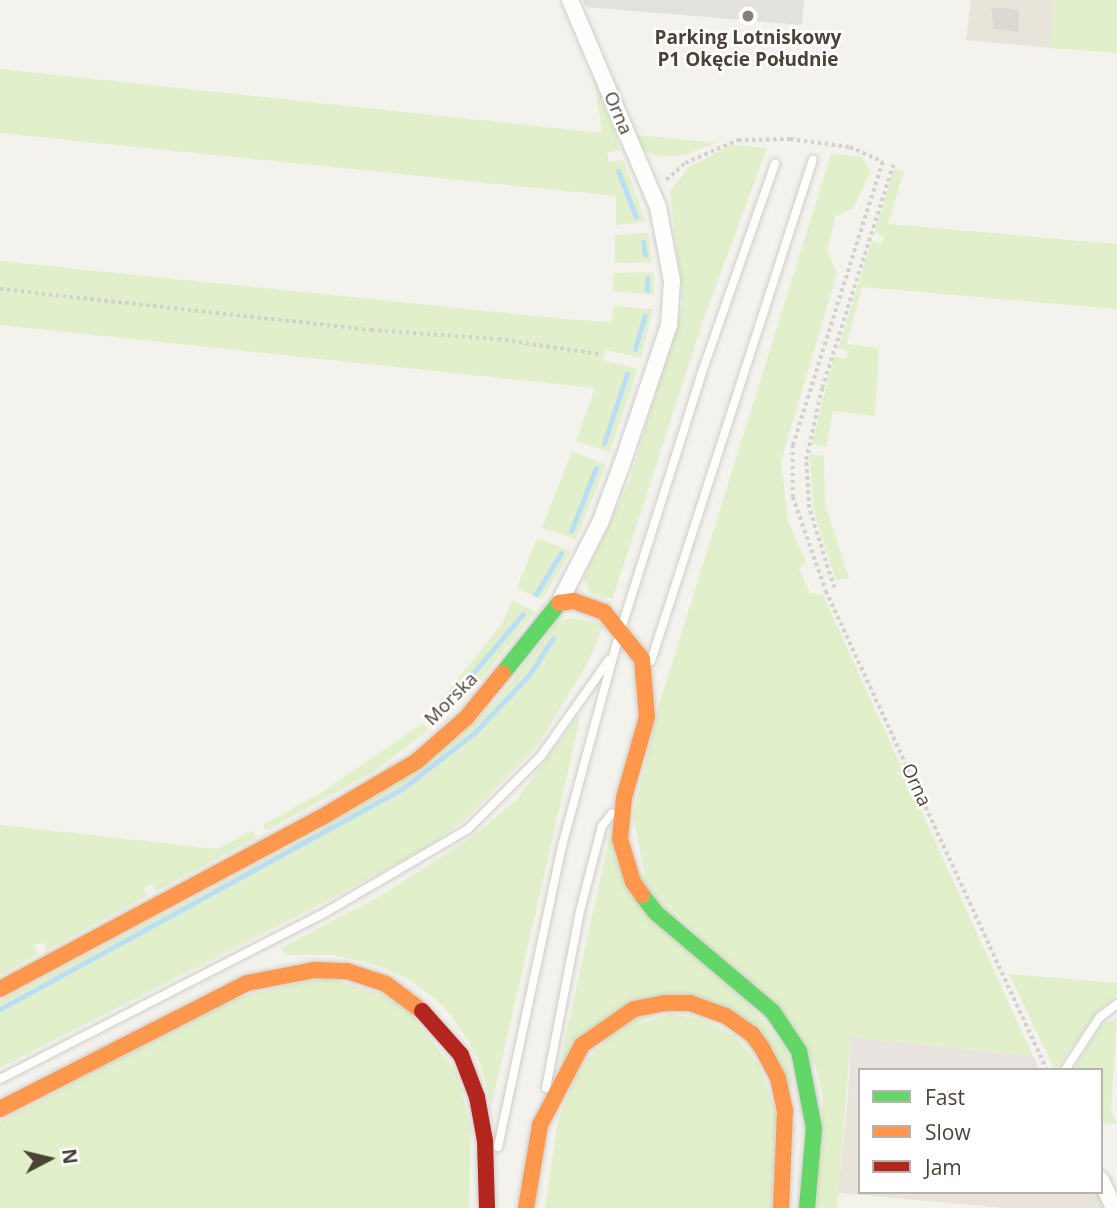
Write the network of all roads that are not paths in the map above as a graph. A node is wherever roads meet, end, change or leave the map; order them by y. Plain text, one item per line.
1 (570, 0) edge
2 (813, 159) dead end
3 (775, 164) dead end
4 (664, 226) joint
5 (559, 603) junction
6 (621, 628) junction
7 (613, 655) junction
8 (646, 677) junction
9 (624, 798) junction
10 (0, 989) edge
11 (1117, 1004) edge
12 (1066, 1068) edge
13 (0, 1079) edge
14 (0, 1108) edge
15 (540, 1125) junction
16 (1103, 1184) edge
17 (487, 1203) edge
18 (526, 1208) edge
19 (781, 1208) edge
20 (807, 1208) edge
21 (1114, 1208) edge

1 - 4 street, Orna
2 - 8 lane
3 - 6 lane
4 - 5 street, Morska
5 - 6 main road
5 - 10 main road, Morska
6 - 7 lane
6 - 8 main road
7 - 13 lane
7 - 17 lane
8 - 9 main road
9 - 15 lane
9 - 20 main road
11 - 12 lane
14 - 17 main road
15 - 18 main road
15 - 19 main road
16 - 21 street

